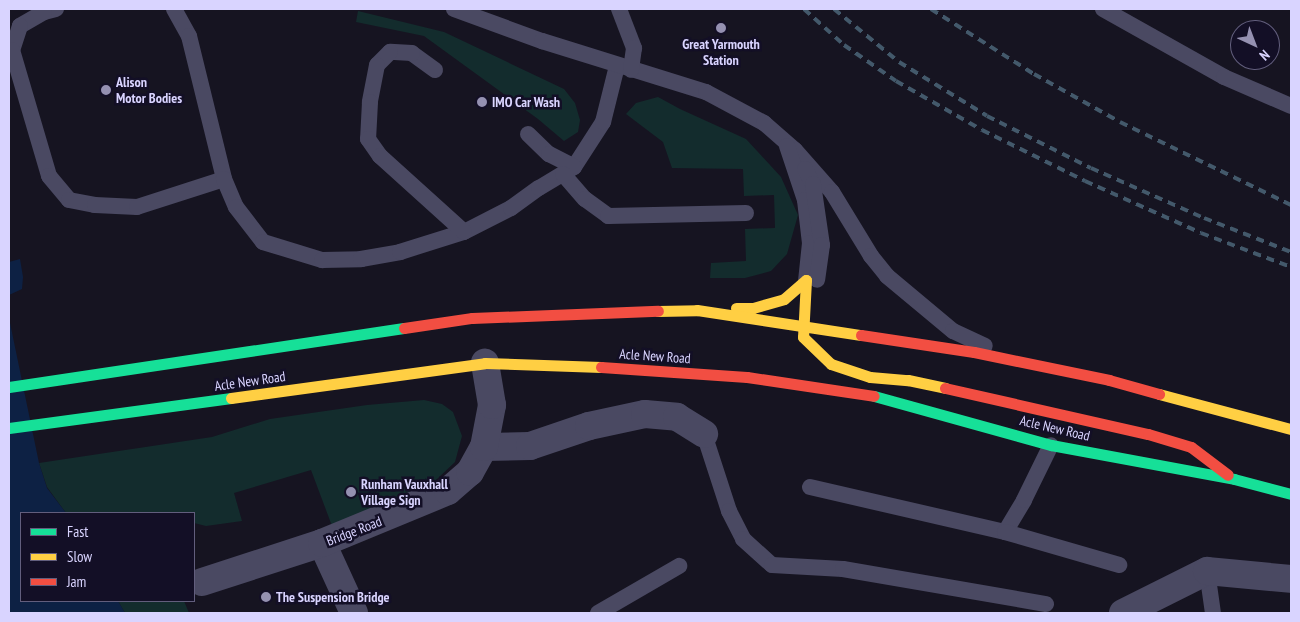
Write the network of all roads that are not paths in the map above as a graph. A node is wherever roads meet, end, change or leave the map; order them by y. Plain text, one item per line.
1 (56, 9) edge
2 (174, 9) edge
3 (454, 9) edge
4 (620, 9) edge
5 (1103, 9) edge
6 (624, 68) junction
7 (435, 70) dead end
8 (1291, 106) edge
9 (528, 134) dead end
10 (790, 146) junction
11 (569, 170) junction
12 (224, 179) junction
13 (746, 213) dead end
14 (464, 232) junction
15 (812, 280) junction
16 (697, 310) junction
17 (809, 327) junction
18 (812, 345) junction
19 (804, 359) dead end
20 (1014, 360) junction
21 (485, 363) junction
22 (782, 371) dead end
23 (747, 377) junction
24 (9, 387) edge
25 (9, 428) edge
26 (1291, 429) edge
27 (704, 434) joint
28 (1051, 445) junction
29 (484, 447) junction
30 (1234, 478) junction
31 (810, 487) dead end
32 (1291, 494) edge
33 (1005, 532) junction
34 (322, 543) junction
35 (1120, 565) dead end
36 (679, 566) dead end
37 (1207, 571) junction
38 (1291, 578) edge
39 (202, 582) dead end
40 (1046, 604) dead end
41 (354, 613) edge
42 (598, 613) edge
43 (1123, 613) edge
44 (1213, 613) edge

1 - 12 lane
2 - 12 lane
3 - 6 lane
4 - 6 lane
5 - 8 lane
6 - 10 lane
6 - 11 lane
7 - 14 lane
9 - 11 lane
10 - 15 lane
10 - 20 lane
11 - 13 lane
11 - 14 lane
12 - 14 lane
15 - 16 main road
15 - 17 main road
16 - 17 main road, Acle New Road
16 - 24 main road, Acle New Road
17 - 18 main road
17 - 20 main road, Acle New Road
18 - 19 main road
18 - 30 main road
20 - 26 main road, Acle New Road
21 - 23 main road, Acle New Road
21 - 25 main road, Acle New Road
21 - 29 street, Bridge Road
22 - 23 main road
23 - 28 main road, Acle New Road
27 - 29 street
27 - 40 lane
28 - 30 main road, Acle New Road
28 - 33 lane
29 - 34 street, Bridge Road
30 - 32 main road, Acle New Road
31 - 33 lane
33 - 35 lane
34 - 39 street, Bridge Road
34 - 41 street
36 - 42 lane
37 - 38 street
37 - 43 street
37 - 44 lane

